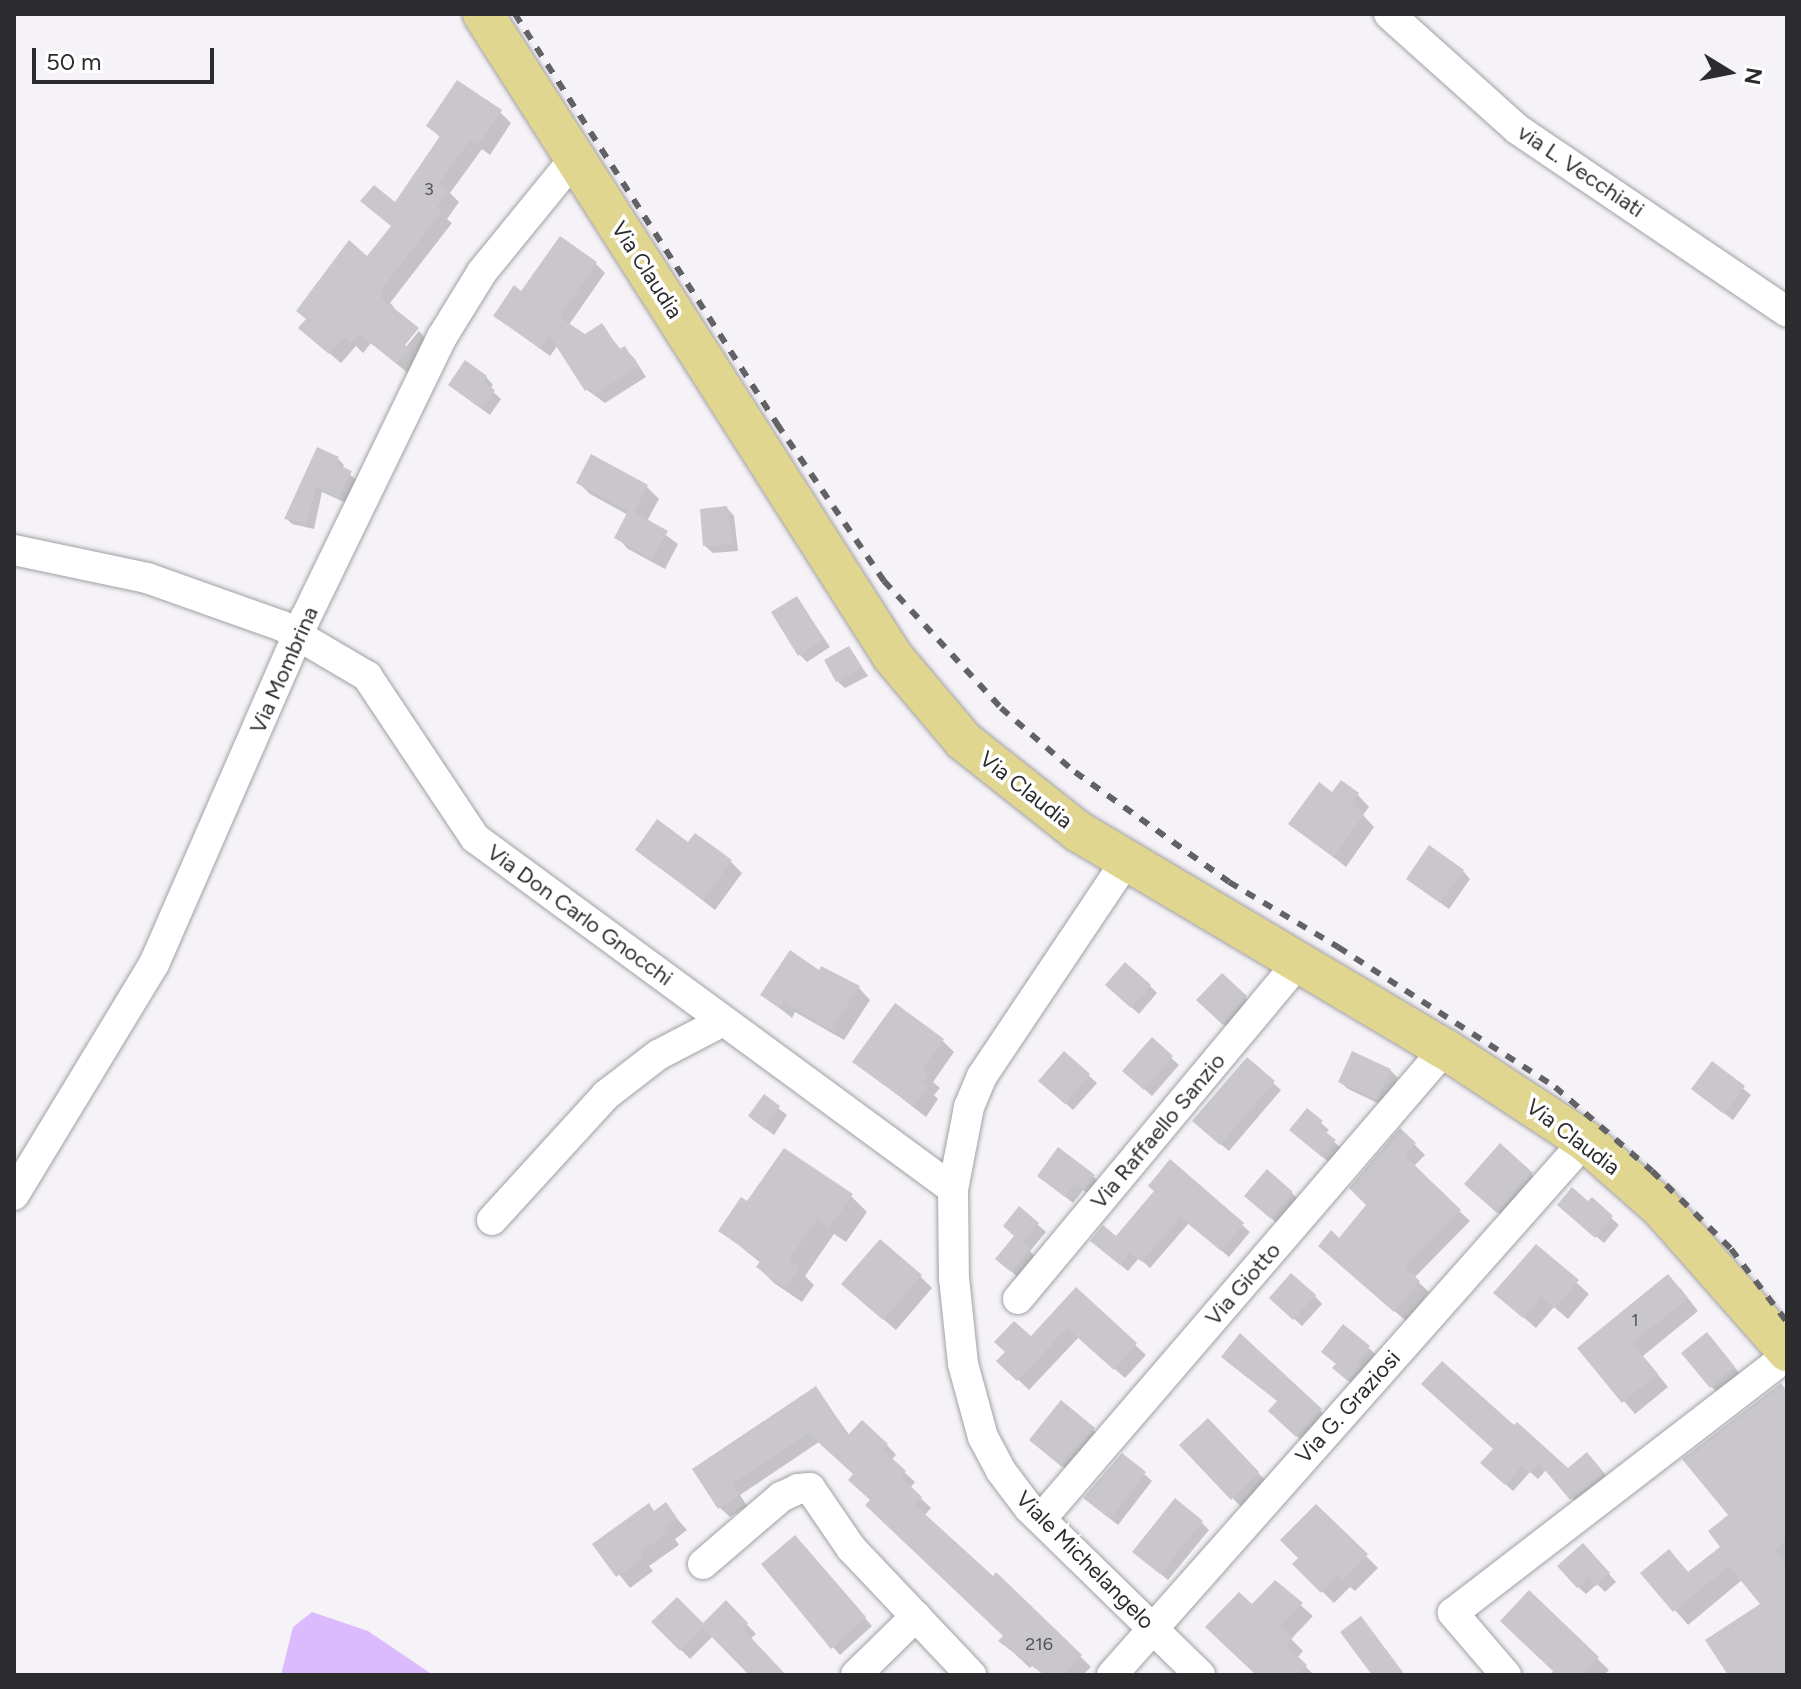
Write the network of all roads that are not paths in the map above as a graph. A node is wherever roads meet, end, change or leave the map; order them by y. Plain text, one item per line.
1 (483, 14) edge
2 (1389, 14) edge
3 (575, 158) junction
4 (1787, 312) edge
5 (14, 550) edge
6 (302, 627) junction
7 (1126, 861) junction
8 (1299, 962) junction
9 (723, 1021) junction
10 (1445, 1049) junction
11 (1585, 1141) junction
12 (953, 1189) junction
13 (14, 1195) edge
14 (492, 1220) dead end
15 (1018, 1299) dead end
16 (1787, 1354) edge
17 (1041, 1519) junction
18 (703, 1564) dead end
19 (916, 1616) junction
20 (1152, 1628) junction
21 (856, 1675) edge
22 (971, 1675) edge
23 (1112, 1675) edge
24 (1200, 1675) edge
25 (1506, 1675) edge

1 - 3 main road, Via Claudia
2 - 4 street, via L. Vecchiati
3 - 6 street, Via Mombrina
3 - 7 main road, Via Claudia
5 - 6 street, Via Don Carlo Gnocchi
6 - 9 street, Via Don Carlo Gnocchi
6 - 13 street, Via Mombrina
7 - 8 main road, Via Claudia
7 - 12 street, Viale Michelangelo
8 - 10 main road, Via Claudia
8 - 15 street, Via Raffaello Sanzio
9 - 12 street, Via Don Carlo Gnocchi
9 - 14 street
10 - 11 main road, Via Claudia
10 - 17 street, Via Giotto
11 - 16 main road, Via Claudia
11 - 20 street, Via G. Graziosi
12 - 17 street, Viale Michelangelo
16 - 25 street
17 - 20 street, Viale Michelangelo
18 - 19 street
19 - 21 street
19 - 22 street
20 - 23 street, Via G. Graziosi
20 - 24 street, Viale Michelangelo

